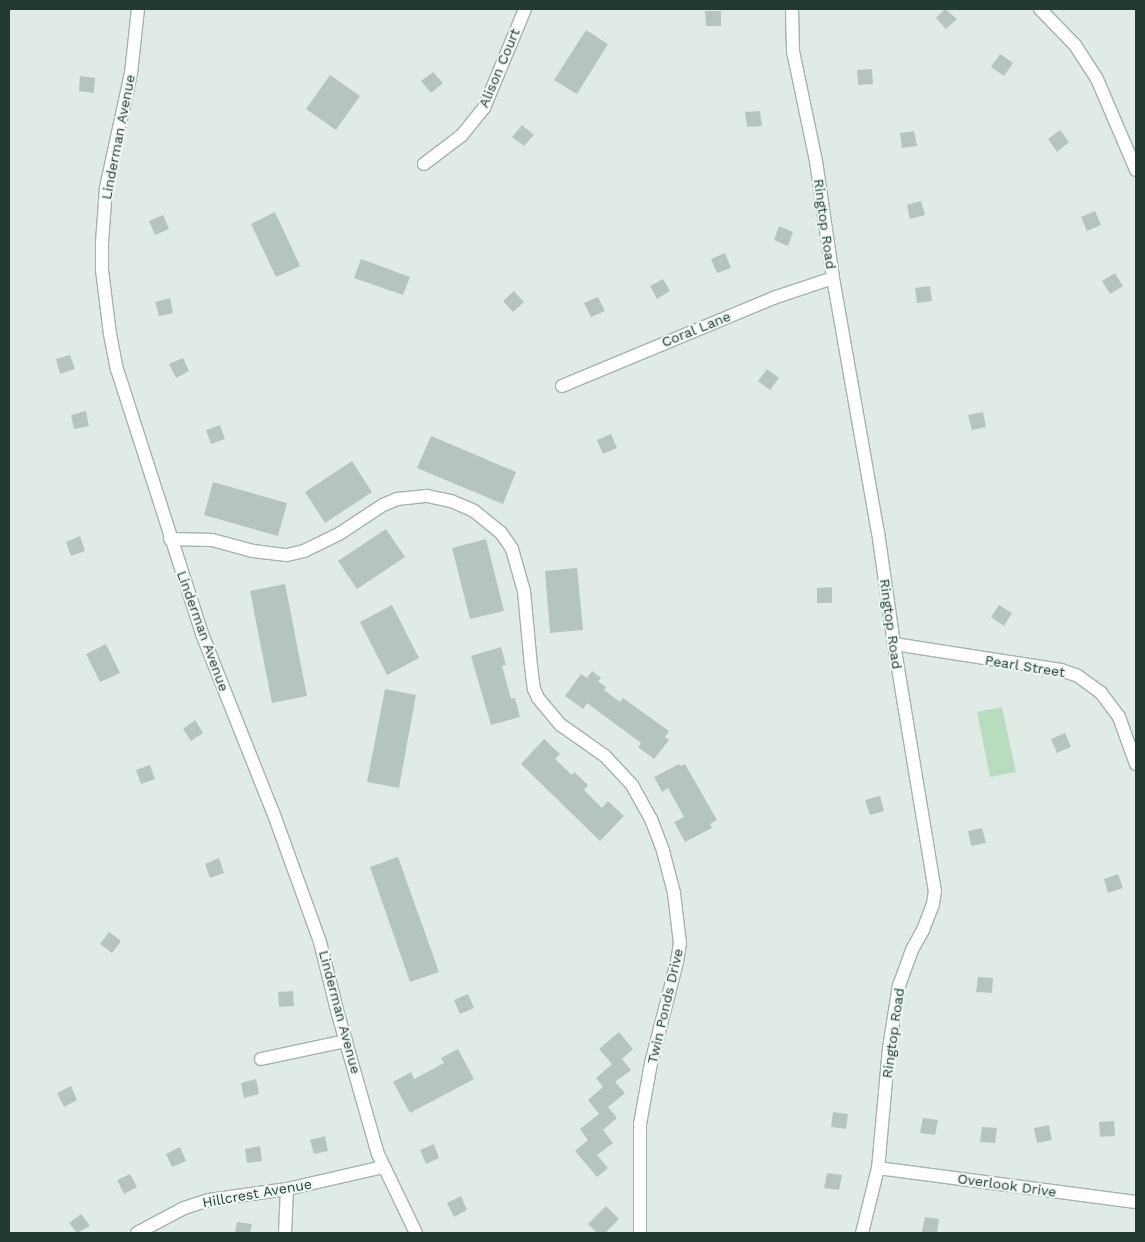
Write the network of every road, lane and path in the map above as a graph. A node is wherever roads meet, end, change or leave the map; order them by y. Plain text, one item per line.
1 (138, 9) edge
2 (525, 9) edge
3 (792, 9) edge
4 (1040, 9) edge
5 (424, 164) dead end
6 (1136, 169) edge
7 (833, 278) junction
8 (562, 386) dead end
9 (170, 539) junction
10 (894, 644) junction
11 (1136, 764) edge
12 (346, 1041) junction
13 (261, 1058) dead end
14 (384, 1168) junction
15 (878, 1168) junction
16 (287, 1189) junction
17 (1136, 1202) edge
18 (137, 1233) edge
19 (285, 1233) edge
20 (416, 1233) edge
21 (640, 1233) edge
22 (862, 1233) edge

1 - 9 street, Linderman Avenue
2 - 5 street, Alison Court
3 - 7 street, Ringtop Road
4 - 6 street
7 - 8 street, Coral Lane
7 - 10 street, Ringtop Road
9 - 12 street, Linderman Avenue
9 - 21 street, Twin Ponds Drive
10 - 11 street, Pearl Street
10 - 15 street, Ringtop Road
12 - 13 street
12 - 14 street, Linderman Avenue
14 - 16 street, Hillcrest Avenue
14 - 20 street, Linderman Avenue
15 - 17 street, Overlook Drive
15 - 22 street, Ringtop Road
16 - 18 street, Hillcrest Avenue
16 - 19 street

